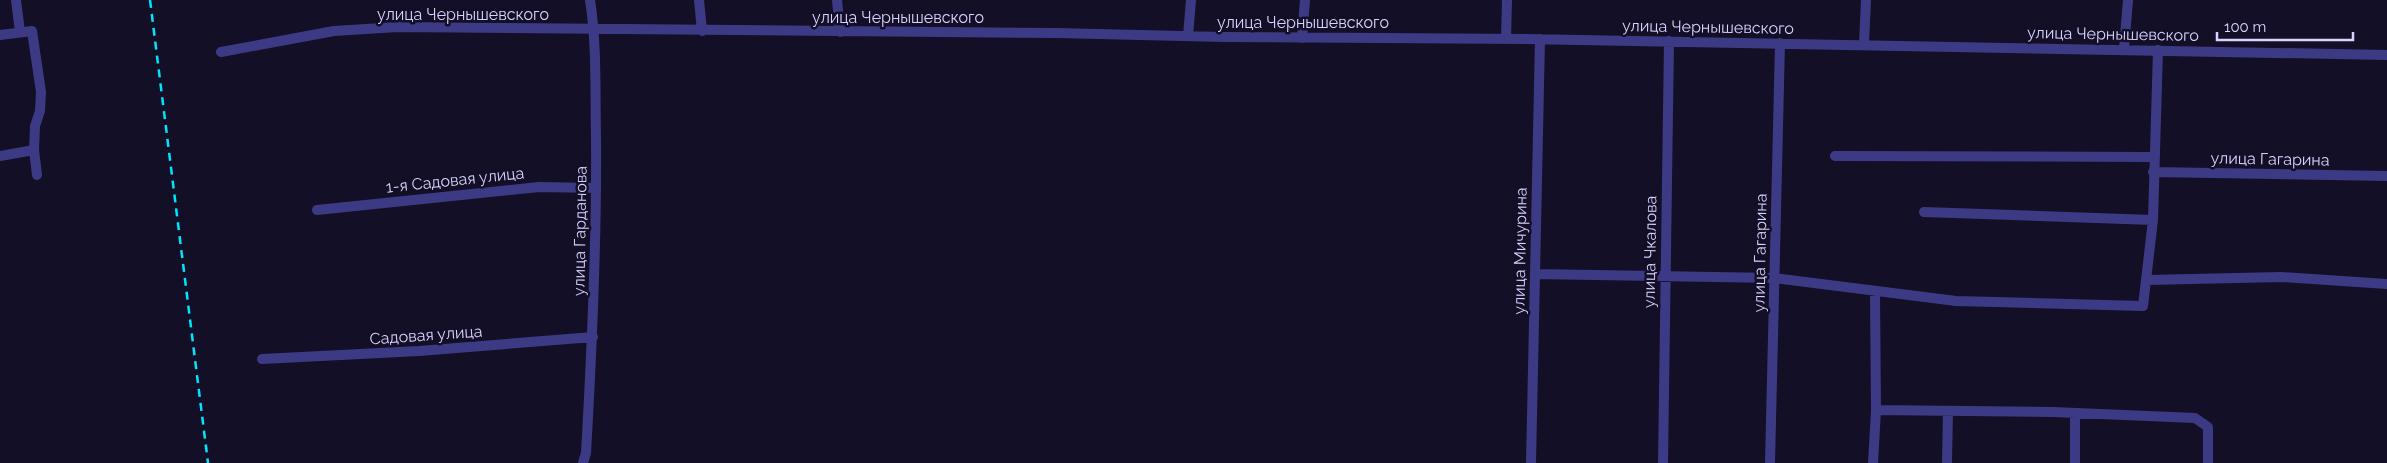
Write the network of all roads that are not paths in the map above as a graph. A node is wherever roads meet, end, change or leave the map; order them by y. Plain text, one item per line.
1 (16, 0) edge
2 (590, 0) edge
3 (699, 0) edge
4 (837, 0) edge
5 (1190, 0) edge
6 (1305, 0) edge
7 (1507, 0) edge
8 (1866, 0) edge
9 (2128, 0) edge
10 (595, 30) junction
11 (702, 31) junction
12 (20, 32) junction
13 (840, 32) junction
14 (0, 35) edge
15 (1188, 36) junction
16 (1302, 38) junction
17 (1506, 39) junction
18 (1540, 39) junction
19 (1669, 41) junction
20 (1780, 43) junction
21 (1864, 44) junction
22 (2124, 49) junction
23 (2158, 50) junction
24 (221, 52) dead end
25 (2387, 55) edge
26 (34, 150) junction
27 (0, 156) edge
28 (1835, 156) dead end
29 (2154, 157) junction
30 (2154, 172) junction
31 (37, 175) dead end
32 (2387, 176) edge
33 (596, 188) junction
34 (317, 210) dead end
35 (1924, 212) dead end
36 (2152, 220) junction
37 (1534, 274) junction
38 (1665, 278) junction
39 (1774, 278) junction
40 (2148, 280) junction
41 (2387, 284) edge
42 (1875, 292) junction
43 (593, 338) junction
44 (262, 359) dead end
45 (1876, 410) junction
46 (1948, 411) junction
47 (2076, 413) junction
48 (583, 463) edge
49 (1531, 463) edge
50 (1662, 463) edge
51 (1770, 463) edge
52 (1873, 463) edge
53 (1947, 463) edge
54 (2075, 463) edge
55 (2208, 463) edge

1 - 12 street
2 - 10 street, улица Гарданова
3 - 11 street
4 - 13 street
5 - 15 street
6 - 16 street
7 - 17 street
8 - 21 street
9 - 22 street
10 - 11 street, улица Чернышевского
10 - 24 street, улица Чернышевского
10 - 33 street, улица Гарданова
11 - 13 street, улица Чернышевского
12 - 14 street
12 - 26 street
13 - 15 street, улица Чернышевского
15 - 16 street, улица Чернышевского
16 - 17 street, улица Чернышевского
17 - 18 street, улица Чернышевского
18 - 19 street, улица Чернышевского
18 - 37 street, улица Мичурина
19 - 20 street, улица Чернышевского
19 - 38 street, улица Чкалова
20 - 21 street, улица Чернышевского
20 - 39 street, улица Гагарина
21 - 22 street, улица Чернышевского
22 - 23 street, улица Чернышевского
23 - 25 street, улица Чернышевского
23 - 29 street
26 - 27 street
26 - 31 street
28 - 29 street
29 - 30 street
30 - 32 street, улица Гагарина
30 - 36 street
33 - 34 street, 1-я Садовая улица
33 - 43 street, улица Гарданова
35 - 36 street
36 - 40 street
37 - 38 street
37 - 49 street, улица Мичурина
38 - 39 street
38 - 50 street, улица Чкалова
39 - 42 street
39 - 51 street, улица Гагарина
40 - 41 street
40 - 42 street
42 - 45 street
43 - 44 street, Садовая улица
43 - 48 street, улица Гарданова
45 - 46 street
45 - 52 street
46 - 47 street
46 - 53 street
47 - 54 street
47 - 55 street

